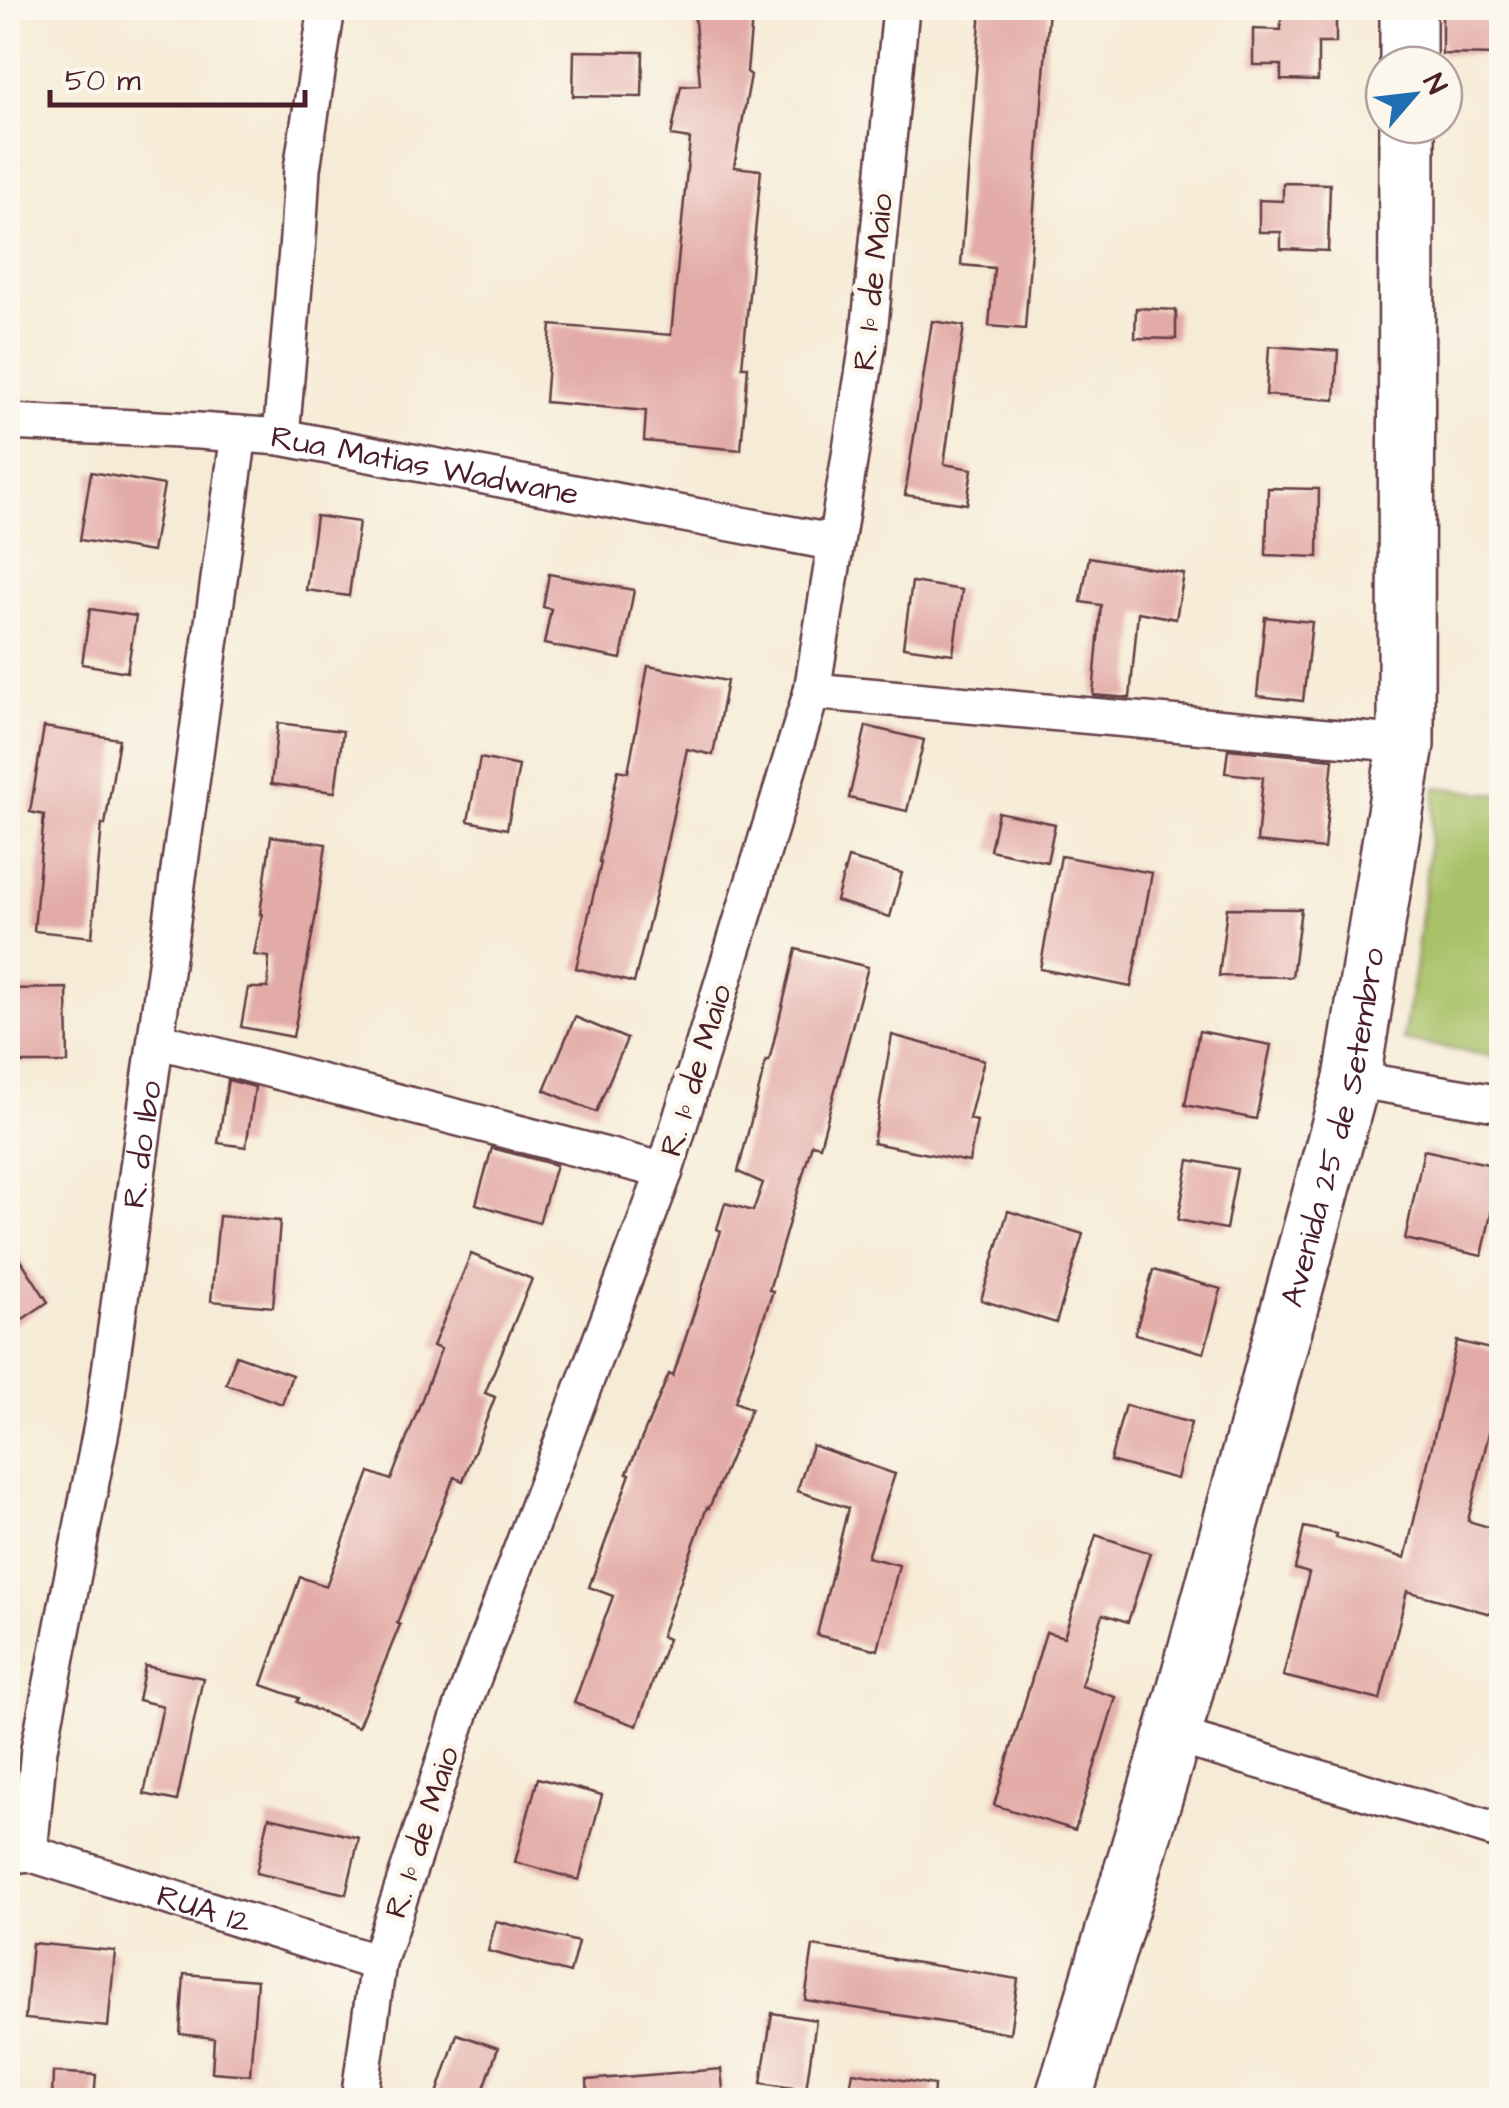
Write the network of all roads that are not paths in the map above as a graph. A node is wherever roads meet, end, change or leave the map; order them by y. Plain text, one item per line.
1 (328, 8) edge
2 (900, 8) edge
3 (1408, 8) edge
4 (1408, 45) edge
5 (1407, 145) edge
6 (8, 422) edge
7 (239, 434) junction
8 (281, 437) junction
9 (836, 543) junction
10 (812, 692) junction
11 (1406, 744) junction
12 (156, 1040) junction
13 (1352, 1080) junction
14 (1502, 1104) edge
15 (664, 1171) junction
16 (1172, 1735) junction
17 (1502, 1832) edge
18 (18, 1854) edge
19 (378, 1963) junction
20 (358, 2100) edge
21 (1063, 2100) edge

1 - 8 street
2 - 9 street, R. 1º de Maio
3 - 4 highway
5 - 11 highway, Avenida 25 de Setembro
6 - 7 street, Rua Matias Wadwane
7 - 8 street, Rua Matias Wadwane
7 - 12 street, R. do Ibo
8 - 9 street, Rua Matias Wadwane
9 - 10 street, R. 1º de Maio
10 - 11 street
10 - 15 street, R. 1º de Maio
11 - 13 highway, Avenida 25 de Setembro
12 - 15 street
12 - 18 street, R. do Ibo
13 - 14 street
13 - 16 highway, Avenida 25 de Setembro
15 - 19 street, R. 1º de Maio
16 - 17 street
16 - 21 highway, Avenida 25 de Setembro
18 - 19 street, RUA 12
19 - 20 street, R. 1º de Maio

